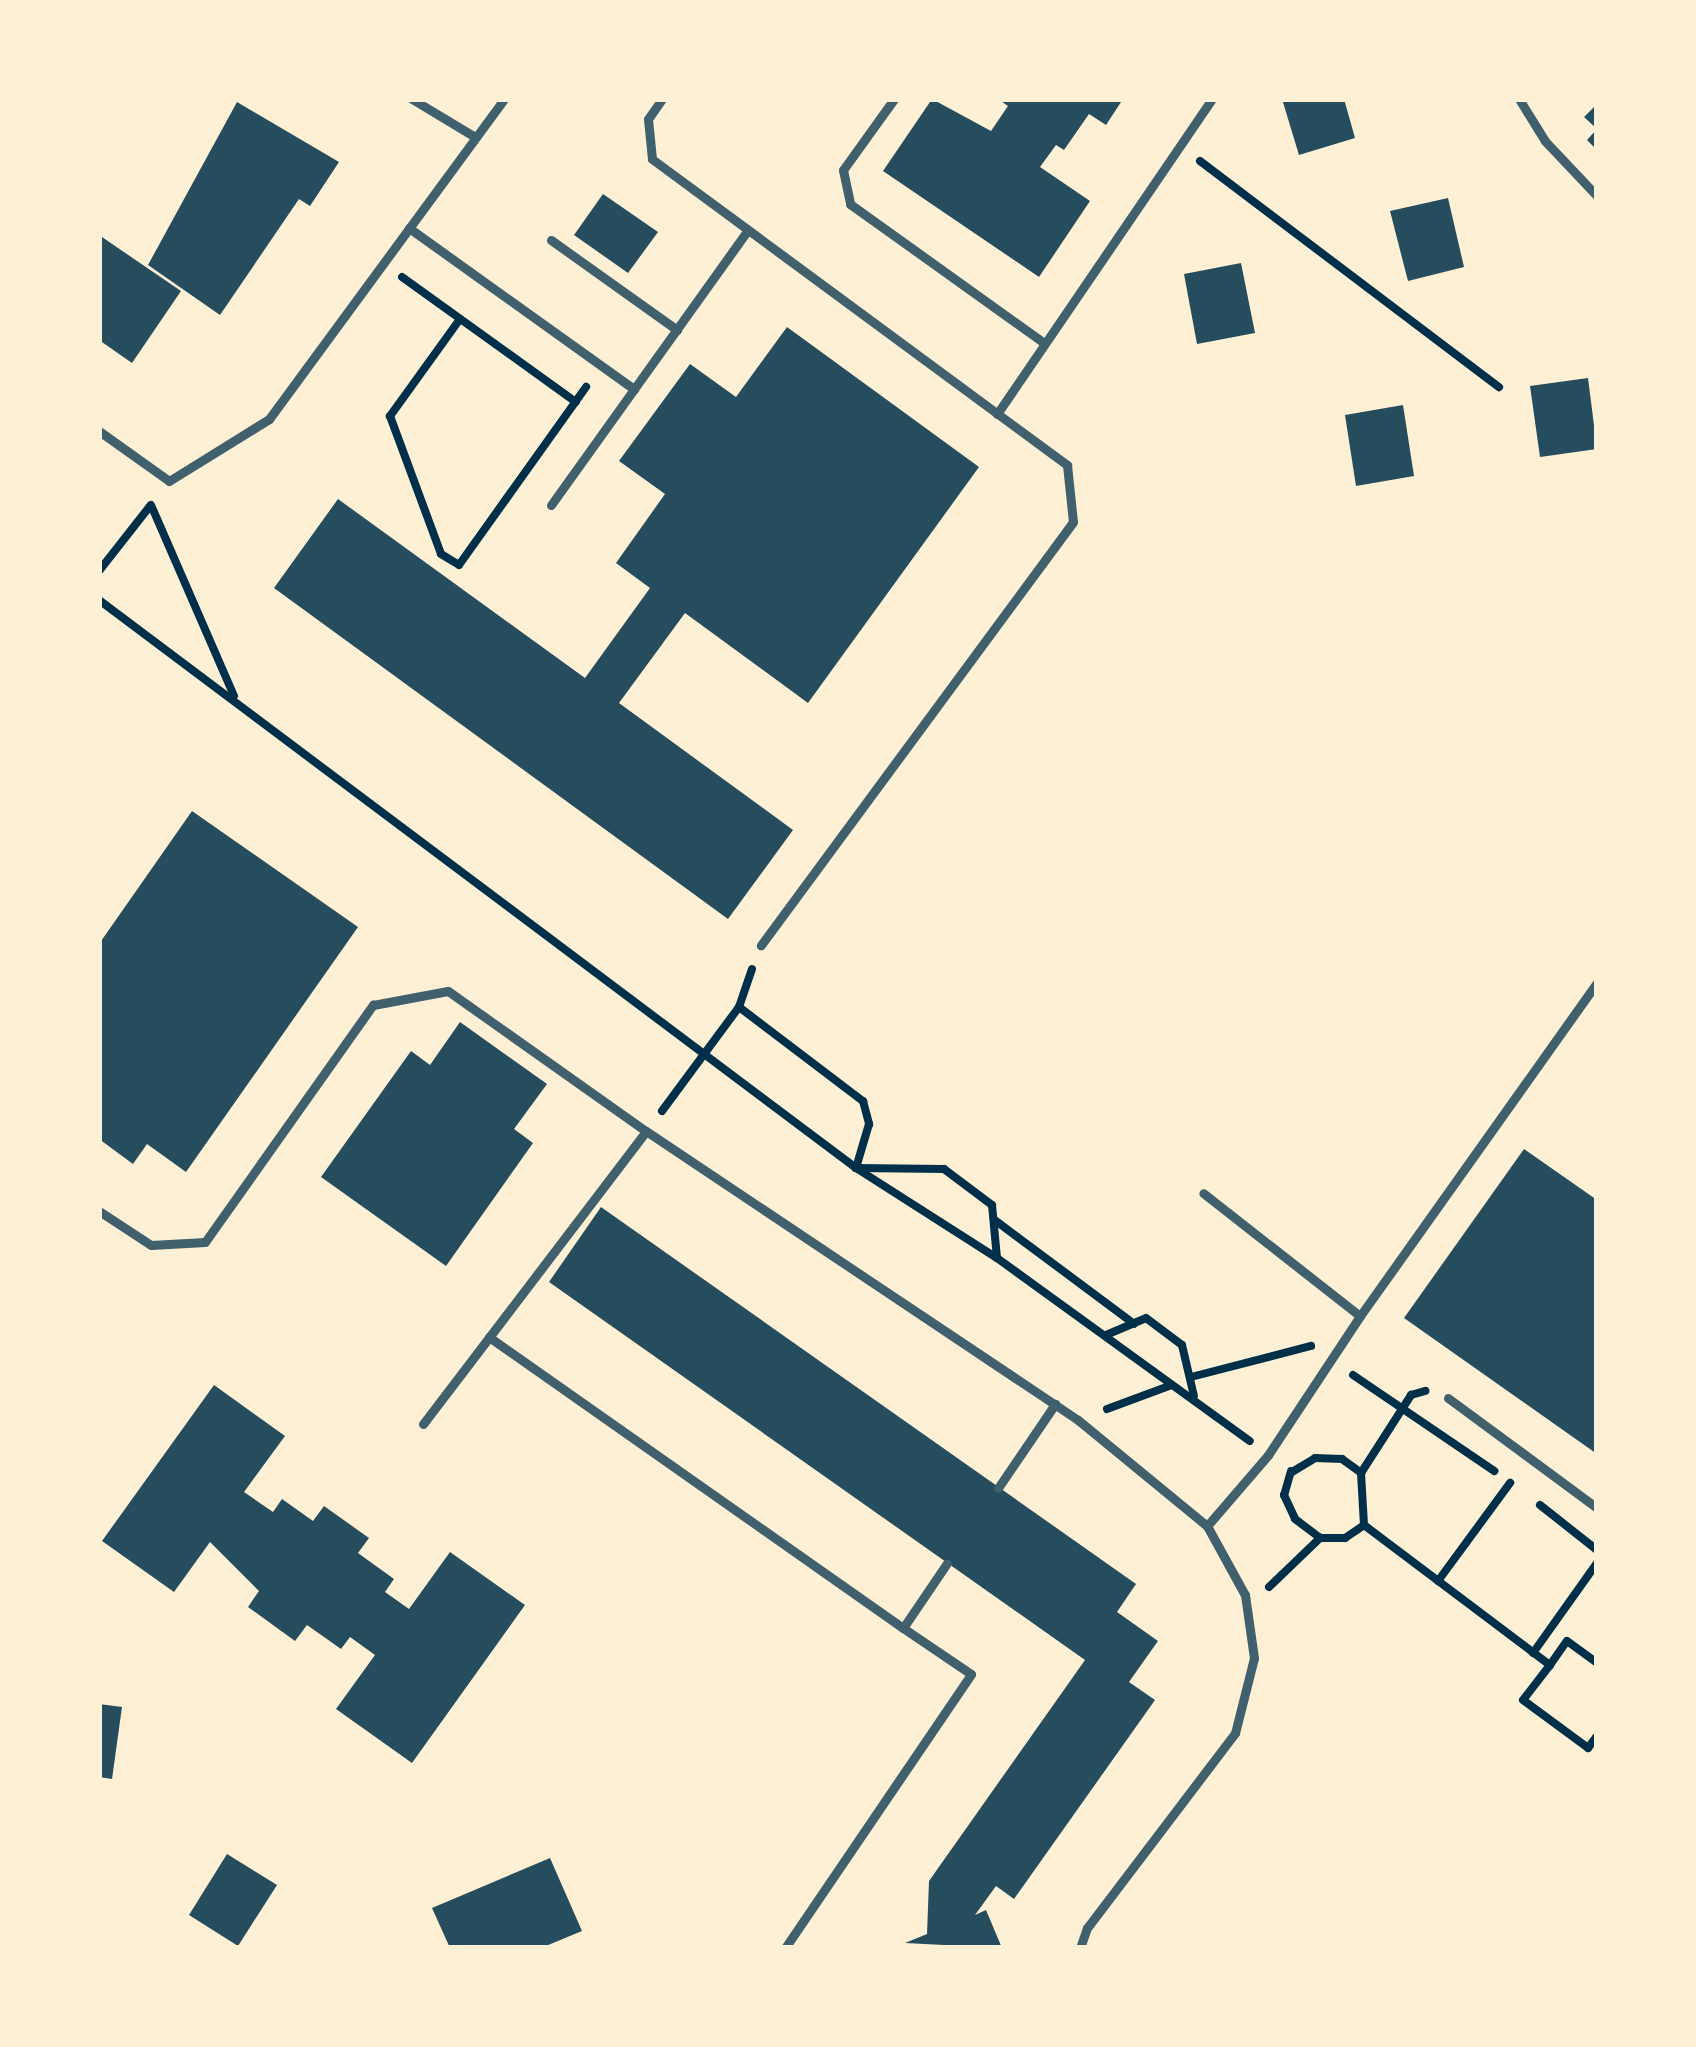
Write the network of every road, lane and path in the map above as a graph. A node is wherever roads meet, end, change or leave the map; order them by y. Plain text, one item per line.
1 (412, 99) edge
2 (504, 99) edge
3 (662, 99) edge
4 (894, 99) edge
5 (1212, 99) edge
6 (1519, 99) edge
7 (475, 137) junction
8 (1179, 146) junction
9 (1597, 196) edge
10 (409, 228) junction
11 (748, 230) junction
12 (551, 240) dead end
13 (383, 263) junction
14 (460, 319) junction
15 (676, 330) junction
16 (1044, 343) junction
17 (601, 366) junction
18 (1499, 387) dead end
19 (634, 389) junction
20 (576, 402) junction
21 (997, 413) junction
22 (99, 431) edge
23 (169, 481) junction
24 (151, 505) junction
25 (551, 505) dead end
26 (99, 572) edge
27 (99, 600) edge
28 (235, 697) junction
29 (761, 945) joint
30 (1597, 982) edge
31 (739, 1007) junction
32 (704, 1057) junction
33 (646, 1131) junction
34 (856, 1168) junction
35 (1203, 1193) dead end
36 (99, 1211) edge
37 (996, 1221) junction
38 (997, 1258) junction
39 (1360, 1316) junction
40 (1134, 1324) junction
41 (1105, 1335) junction
42 (489, 1337) junction
43 (1330, 1360) junction
44 (1191, 1377) junction
45 (1174, 1385) junction
46 (1194, 1398) junction
47 (1448, 1398) joint
48 (1055, 1404) junction
49 (1403, 1409) junction
50 (1078, 1420) junction
51 (423, 1424) dead end
52 (1268, 1455) junction
53 (1292, 1472) junction
54 (1361, 1473) junction
55 (1510, 1483) junction
56 (998, 1488) dead end
57 (1597, 1508) edge
58 (1364, 1525) junction
59 (1207, 1526) junction
60 (1320, 1538) junction
61 (1597, 1550) edge
62 (947, 1563) dead end
63 (1597, 1563) edge
64 (1438, 1581) junction
65 (1245, 1594) junction
66 (903, 1628) junction
67 (1533, 1653) junction
68 (1597, 1663) edge
69 (1550, 1665) junction
70 (1597, 1736) edge
71 (785, 1948) edge
72 (1080, 1948) edge

1 - 7 lane
2 - 7 lane
3 - 11 lane
4 - 16 lane
5 - 8 lane
6 - 9 lane
7 - 10 lane
8 - 16 lane
8 - 18 path
10 - 13 lane
10 - 17 lane
11 - 15 lane
11 - 21 lane
12 - 15 lane
13 - 14 path
13 - 23 lane
14 - 20 path
14 - 20 path
15 - 19 lane
16 - 21 lane
17 - 19 lane
17 - 20 path
19 - 25 lane
21 - 29 lane
22 - 23 lane
23 - 24 path
24 - 26 path
24 - 28 path
27 - 28 path
28 - 32 path
29 - 31 path
30 - 39 lane
31 - 32 path
31 - 34 path
32 - 33 path
32 - 34 path
33 - 36 lane
33 - 42 lane
33 - 48 lane
34 - 37 path
34 - 38 path
35 - 39 lane
37 - 38 path
37 - 40 path
38 - 41 path
39 - 43 lane
40 - 41 path
40 - 44 path
41 - 45 path
42 - 51 lane
42 - 66 lane
43 - 44 path
43 - 49 path
43 - 52 lane
44 - 46 path
45 - 46 path
45 - 50 path
46 - 52 path
47 - 49 path
47 - 57 lane
48 - 50 lane
48 - 56 lane
49 - 54 path
49 - 55 path
50 - 59 lane
52 - 53 path
52 - 59 lane
53 - 54 path
53 - 60 path
54 - 58 path
55 - 61 path
55 - 64 path
58 - 60 path
58 - 64 path
59 - 65 lane
60 - 65 path
62 - 66 lane
63 - 67 path
64 - 67 path
65 - 72 lane
66 - 71 lane
67 - 69 path
68 - 69 path
69 - 70 path

